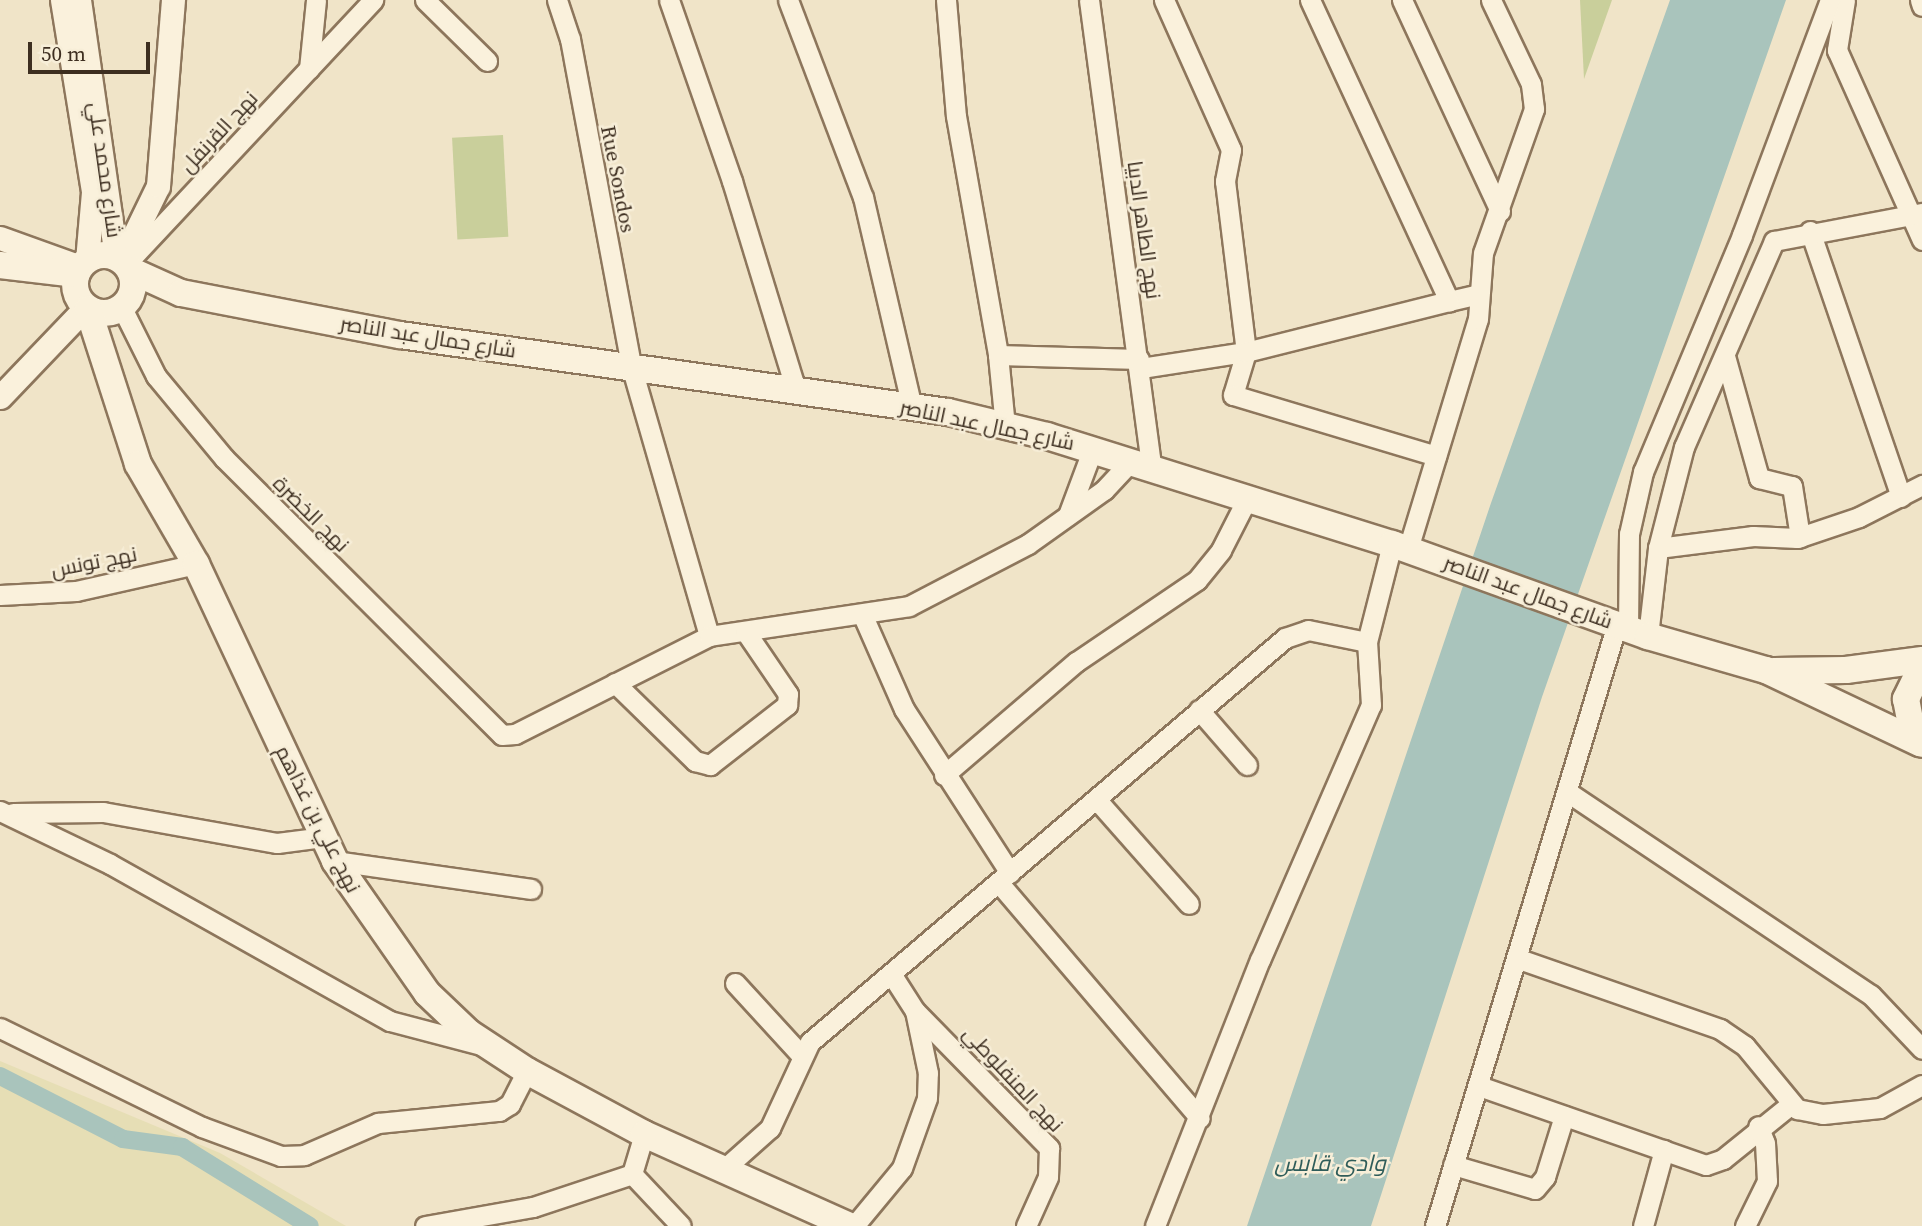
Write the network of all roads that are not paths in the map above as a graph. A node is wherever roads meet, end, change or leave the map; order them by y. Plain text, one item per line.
1 (62, 0) edge
2 (79, 0) edge
3 (173, 0) edge
4 (316, 0) edge
5 (373, 0) edge
6 (425, 0) edge
7 (557, 0) edge
8 (669, 0) edge
9 (789, 0) edge
10 (946, 0) edge
11 (1164, 0) edge
12 (1311, 0) edge
13 (1402, 0) edge
14 (1491, 0) edge
15 (1830, 0) edge
16 (1845, 0) edge
17 (1920, 0) edge
18 (1094, 3) edge
19 (1922, 6) edge
20 (487, 61) dead end
21 (309, 69) junction
22 (1500, 211) junction
23 (1918, 214) edge
24 (1811, 231) junction
25 (0, 238) edge
26 (1922, 240) edge
27 (124, 263) junction
28 (0, 265) edge
29 (0, 282) edge
30 (82, 285) junction
31 (181, 293) junction
32 (1479, 294) junction
33 (1450, 301) junction
34 (122, 307) junction
35 (1247, 352) junction
36 (998, 355) junction
37 (1725, 356) junction
38 (1140, 363) junction
39 (632, 369) junction
40 (112, 385) junction
41 (797, 393) junction
42 (0, 397) edge
43 (912, 407) junction
44 (1004, 426) junction
45 (1093, 448) junction
46 (1436, 456) junction
47 (1142, 463) junction
48 (1922, 485) edge
49 (1248, 497) junction
50 (1901, 497) junction
51 (1066, 519) junction
52 (1800, 537) junction
53 (1657, 548) junction
54 (1409, 549) junction
55 (196, 564) junction
56 (0, 596) edge
57 (863, 616) junction
58 (1623, 626) junction
59 (745, 631) junction
60 (709, 636) junction
61 (1367, 642) junction
62 (1922, 660) edge
63 (1922, 666) edge
64 (1766, 670) junction
65 (615, 683) junction
66 (1199, 710) junction
67 (1921, 743) edge
68 (1247, 765) dead end
69 (944, 775) junction
70 (1569, 793) junction
71 (1096, 799) junction
72 (4, 812) edge
73 (324, 837) junction
74 (335, 861) junction
75 (1004, 878) junction
76 (531, 889) dead end
77 (1189, 904) dead end
78 (1519, 959) junction
79 (892, 975) junction
80 (735, 983) dead end
81 (915, 1011) junction
82 (0, 1028) edge
83 (492, 1048) junction
84 (1922, 1049) edge
85 (800, 1054) junction
86 (527, 1071) junction
87 (1922, 1085) edge
88 (1479, 1086) junction
89 (1790, 1105) junction
90 (1564, 1116) junction
91 (1200, 1118) junction
92 (1758, 1126) junction
93 (644, 1134) junction
94 (1664, 1150) junction
95 (1454, 1165) junction
96 (724, 1169) junction
97 (632, 1174) junction
98 (425, 1226) edge
99 (681, 1226) edge
100 (852, 1226) edge
101 (1026, 1226) edge
102 (1155, 1226) edge
103 (1434, 1226) edge
104 (1643, 1226) edge
105 (1745, 1226) edge

1 - 30 street, شارع محمد علي
2 - 27 street, شارع محمد علي
3 - 27 street
4 - 21 street
5 - 21 street, نهج القرنفل
6 - 20 street
7 - 39 street, Rue Sondos
8 - 41 street
9 - 43 street
10 - 36 street
11 - 35 street
12 - 33 street
13 - 22 street
14 - 22 street
15 - 58 street
16 - 23 street
17 - 19 street
18 - 38 street, نهج الطاهر الدبيا
21 - 27 street, نهج القرنفل
22 - 32 street
23 - 24 street
23 - 26 street
24 - 37 street
24 - 50 street
25 - 30 street
27 - 30 main road
27 - 31 main road, شارع جمال عبد الناصر
27 - 34 main road, نهج علي بن غذاهم
28 - 30 main road
29 - 30 main road
30 - 34 main road, شارع جمال عبد الناصر
30 - 40 main road, نهج علي بن غذاهم
30 - 42 street
31 - 34 main road, شارع جمال عبد الناصر
31 - 39 main road, شارع جمال عبد الناصر
32 - 33 street
32 - 46 street
33 - 35 street
34 - 40 main road, نهج علي بن غذاهم
34 - 65 street, نهج الخضرة
35 - 38 street
35 - 46 street
36 - 38 street
36 - 44 street
37 - 52 street
37 - 53 street
38 - 47 street, نهج الطاهر الدبيا
39 - 41 main road, شارع جمال عبد الناصر
39 - 60 street, Rue Sondos
40 - 55 main road, نهج علي بن غذاهم
41 - 43 main road, شارع جمال عبد الناصر
43 - 44 main road, شارع جمال عبد الناصر
44 - 45 main road, شارع جمال عبد الناصر
45 - 47 main road, شارع جمال عبد الناصر
45 - 51 street
46 - 54 street
47 - 49 main road, شارع جمال عبد الناصر
47 - 51 street
48 - 50 street
49 - 54 main road, شارع جمال عبد الناصر
49 - 69 street
50 - 52 street
51 - 57 street
52 - 53 street
53 - 58 street
54 - 58 main road, شارع جمال عبد الناصر
54 - 61 street
55 - 56 street, نهج تونس
55 - 73 main road, نهج علي بن غذاهم
57 - 59 street
57 - 69 street
58 - 64 main road, شارع جمال عبد الناصر
58 - 70 street
59 - 60 street
59 - 65 street
60 - 65 street
61 - 66 street
61 - 91 street
62 - 64 main road
63 - 67 main road
64 - 67 main road
66 - 68 street
66 - 71 street
69 - 75 street
70 - 78 street
70 - 84 street
71 - 75 street
71 - 77 street
72 - 73 street
72 - 83 street
73 - 74 main road, نهج علي بن غذاهم
74 - 76 street
74 - 83 main road, نهج علي بن غذاهم
75 - 79 street
75 - 91 street
78 - 88 street
78 - 89 street
79 - 81 street
79 - 85 street
80 - 85 street
81 - 100 street
81 - 101 street, نهج المنفلوطي
82 - 86 street
83 - 86 main road, نهج علي بن غذاهم
85 - 96 street
86 - 93 main road, نهج علي بن غذاهم
87 - 89 street
88 - 90 street
88 - 95 street
89 - 92 street
90 - 94 street
90 - 95 street
91 - 102 street
92 - 94 street
92 - 105 street
93 - 96 main road, نهج علي بن غذاهم
93 - 97 street
94 - 104 street
95 - 103 street
96 - 100 main road, نهج علي بن غذاهم
97 - 98 street
97 - 99 street

